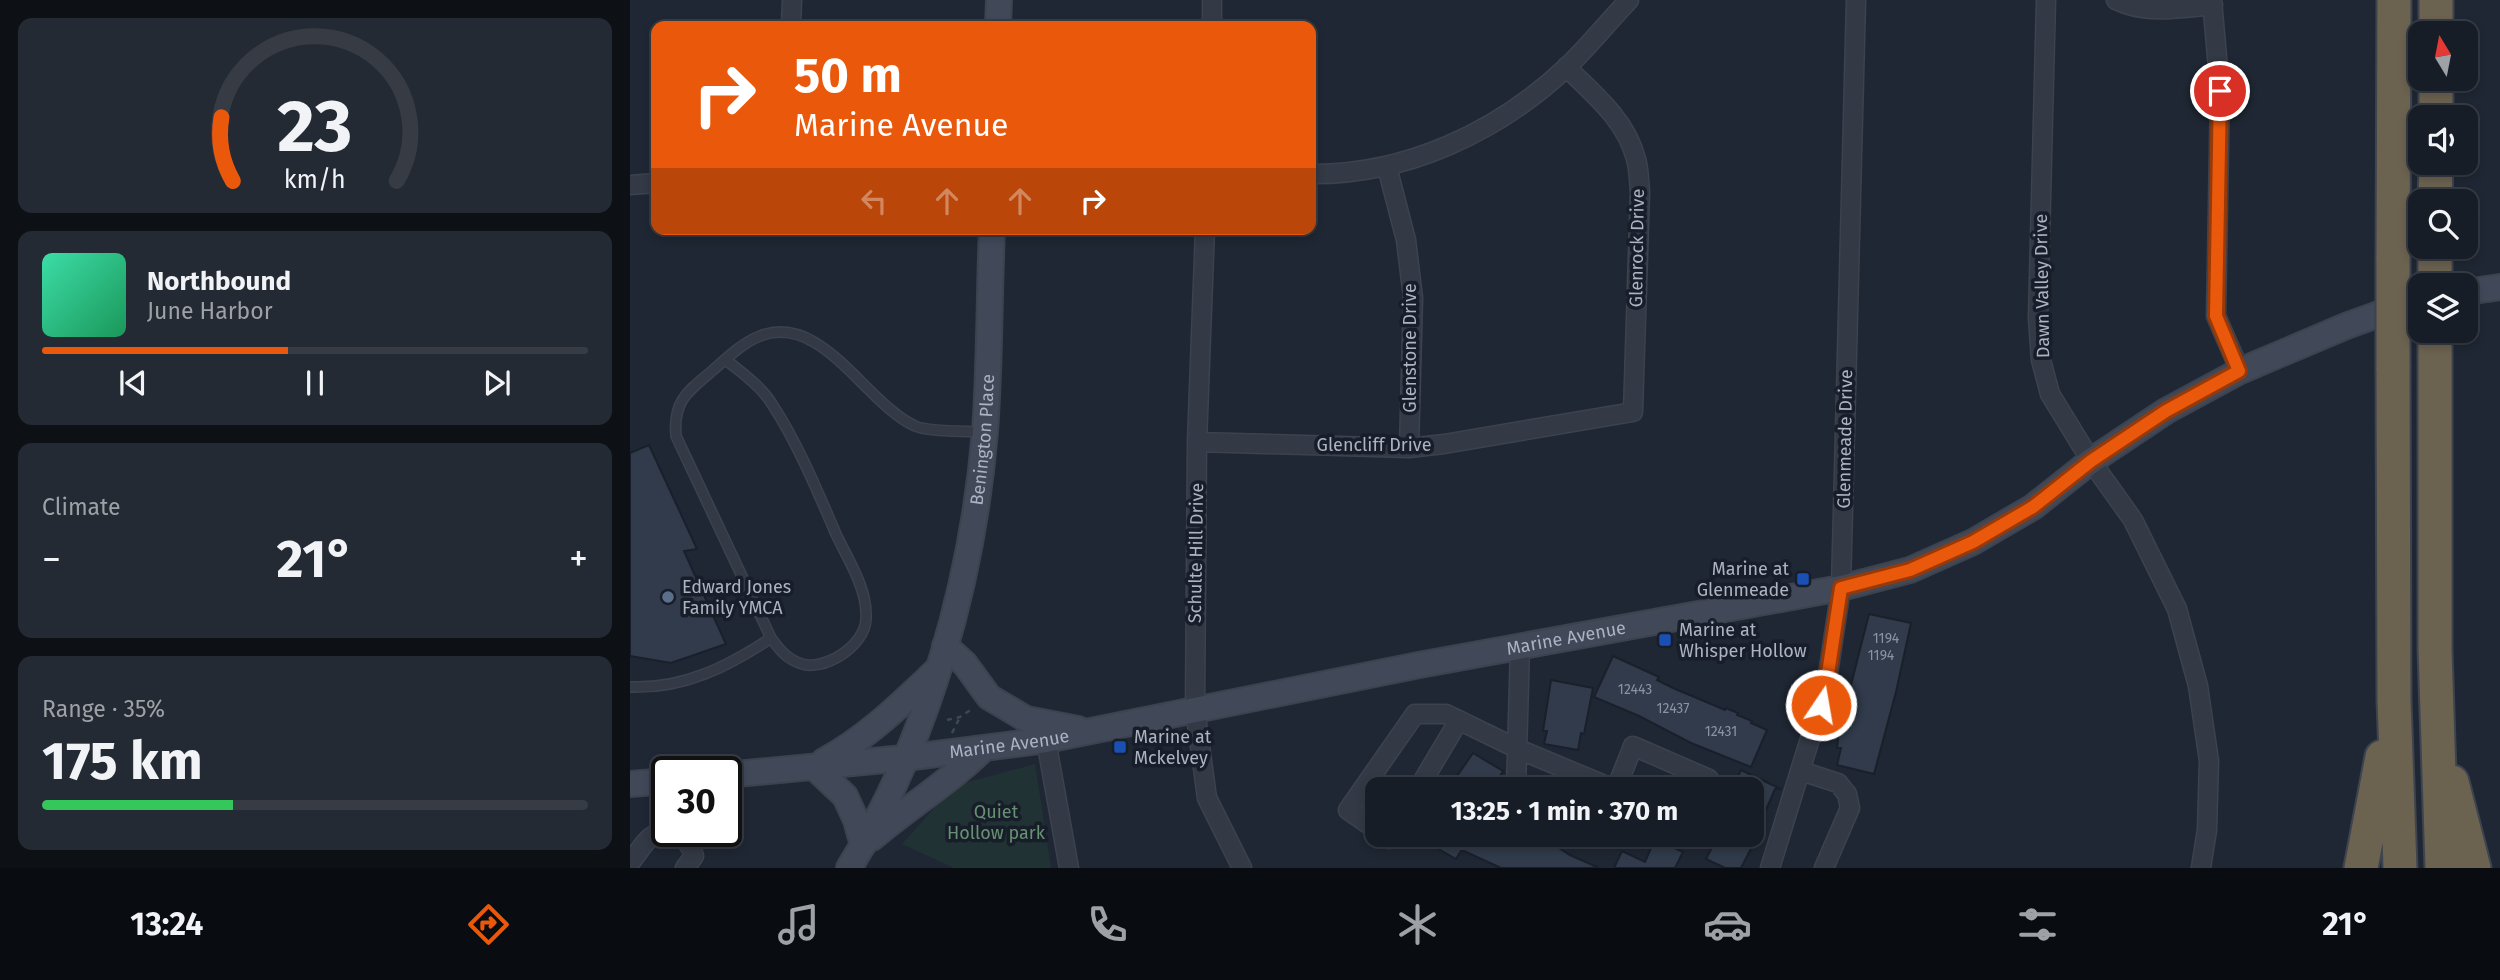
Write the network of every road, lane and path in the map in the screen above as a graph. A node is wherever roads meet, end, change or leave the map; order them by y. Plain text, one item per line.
1 (792, 0) edge
2 (999, 0) edge
3 (1212, 0) edge
4 (1629, 0) edge
5 (1856, 0) edge
6 (2046, 0) edge
7 (2116, 0) edge
8 (2394, 0) edge
9 (2436, 0) edge
10 (2212, 2) edge
11 (791, 21) edge
12 (998, 21) edge
13 (1212, 21) edge
14 (2436, 21) edge
15 (1566, 67) junction
16 (1387, 167) junction
17 (1316, 174) edge
18 (651, 183) edge
19 (630, 185) edge
20 (992, 235) edge
21 (1205, 235) edge
22 (2500, 287) edge
23 (2478, 290) edge
24 (2408, 305) edge
25 (2435, 343) edge
26 (726, 360) junction
27 (2239, 371) junction
28 (1633, 412) joint
29 (985, 432) junction
30 (1197, 442) junction
31 (1409, 448) junction
32 (2091, 461) junction
33 (1841, 588) junction
34 (771, 639) junction
35 (1520, 647) junction
36 (942, 656) junction
37 (630, 687) edge
38 (2394, 700) junction
39 (981, 704) dead end
40 (1195, 709) junction
41 (960, 717) junction
42 (947, 720) dead end
43 (1460, 720) junction
44 (1088, 731) junction
45 (951, 735) dead end
46 (2437, 735) junction
47 (1046, 740) junction
48 (984, 748) junction
49 (1518, 749) junction
50 (905, 758) junction
51 (814, 766) junction
52 (1801, 771) junction
53 (742, 773) edge
54 (1371, 777) edge
55 (1425, 777) edge
56 (1517, 777) edge
57 (1586, 777) edge
58 (1620, 777) edge
59 (1704, 777) edge
60 (651, 782) edge
61 (630, 784) edge
62 (1365, 786) edge
63 (1365, 822) edge
64 (863, 845) junction
65 (630, 863) edge
66 (685, 868) edge
67 (849, 868) edge
68 (1069, 868) edge
69 (1242, 868) edge
70 (1770, 868) edge
71 (1824, 868) edge
72 (2201, 868) edge
73 (2361, 868) edge
74 (2400, 868) edge
75 (2442, 868) edge
76 (2474, 868) edge

1 - 11 street
2 - 12 main road
3 - 13 street
4 - 15 street
5 - 33 street, Glenmeade Drive
6 - 32 street, Dawn Valley Drive
7 - 10 street
8 - 38 highway, bridge
9 - 14 highway
10 - 27 street
15 - 16 street
15 - 28 street, Glenrock Drive
16 - 17 street
16 - 31 street, Glenstone Drive
18 - 19 street
20 - 29 main road, Benington Place
21 - 30 street, Schulte Hill Drive
22 - 23 main road
24 - 27 main road, Marine Avenue
25 - 46 highway
26 - 29 lane
26 - 34 lane
26 - 34 lane
27 - 32 main road, Marine Avenue
28 - 31 street, Glencliff Drive
29 - 36 main road, Benington Place
30 - 31 street, Glencliff Drive
30 - 40 street, Schulte Hill Drive
32 - 33 main road, Marine Avenue
32 - 72 street, Dawn Valley Drive
33 - 35 main road, Marine Avenue
33 - 52 street, Glenmeade Drive
34 - 37 lane
35 - 40 main road, Marine Avenue
35 - 49 street
36 - 44 main road
36 - 50 main road, Benington Place
36 - 51 main road
38 - 73 highway
38 - 74 highway
39 - 41 path
40 - 44 main road, Marine Avenue
40 - 69 street, Schulte Hill Drive
41 - 42 path
41 - 45 path
43 - 49 street
43 - 54 street
43 - 55 street
44 - 47 main road, Marine Avenue
46 - 75 highway
46 - 76 highway
47 - 48 main road, Marine Avenue
47 - 68 street
48 - 50 main road, Marine Avenue
48 - 64 main road
49 - 56 street
49 - 57 street
50 - 51 main road, Marine Avenue
50 - 64 main road, Benington Place
51 - 53 main road, Marine Avenue
51 - 64 main road
52 - 70 street, Glenmeade Drive
52 - 71 street
58 - 59 street
60 - 61 main road
62 - 63 street
64 - 67 main road
65 - 66 street

